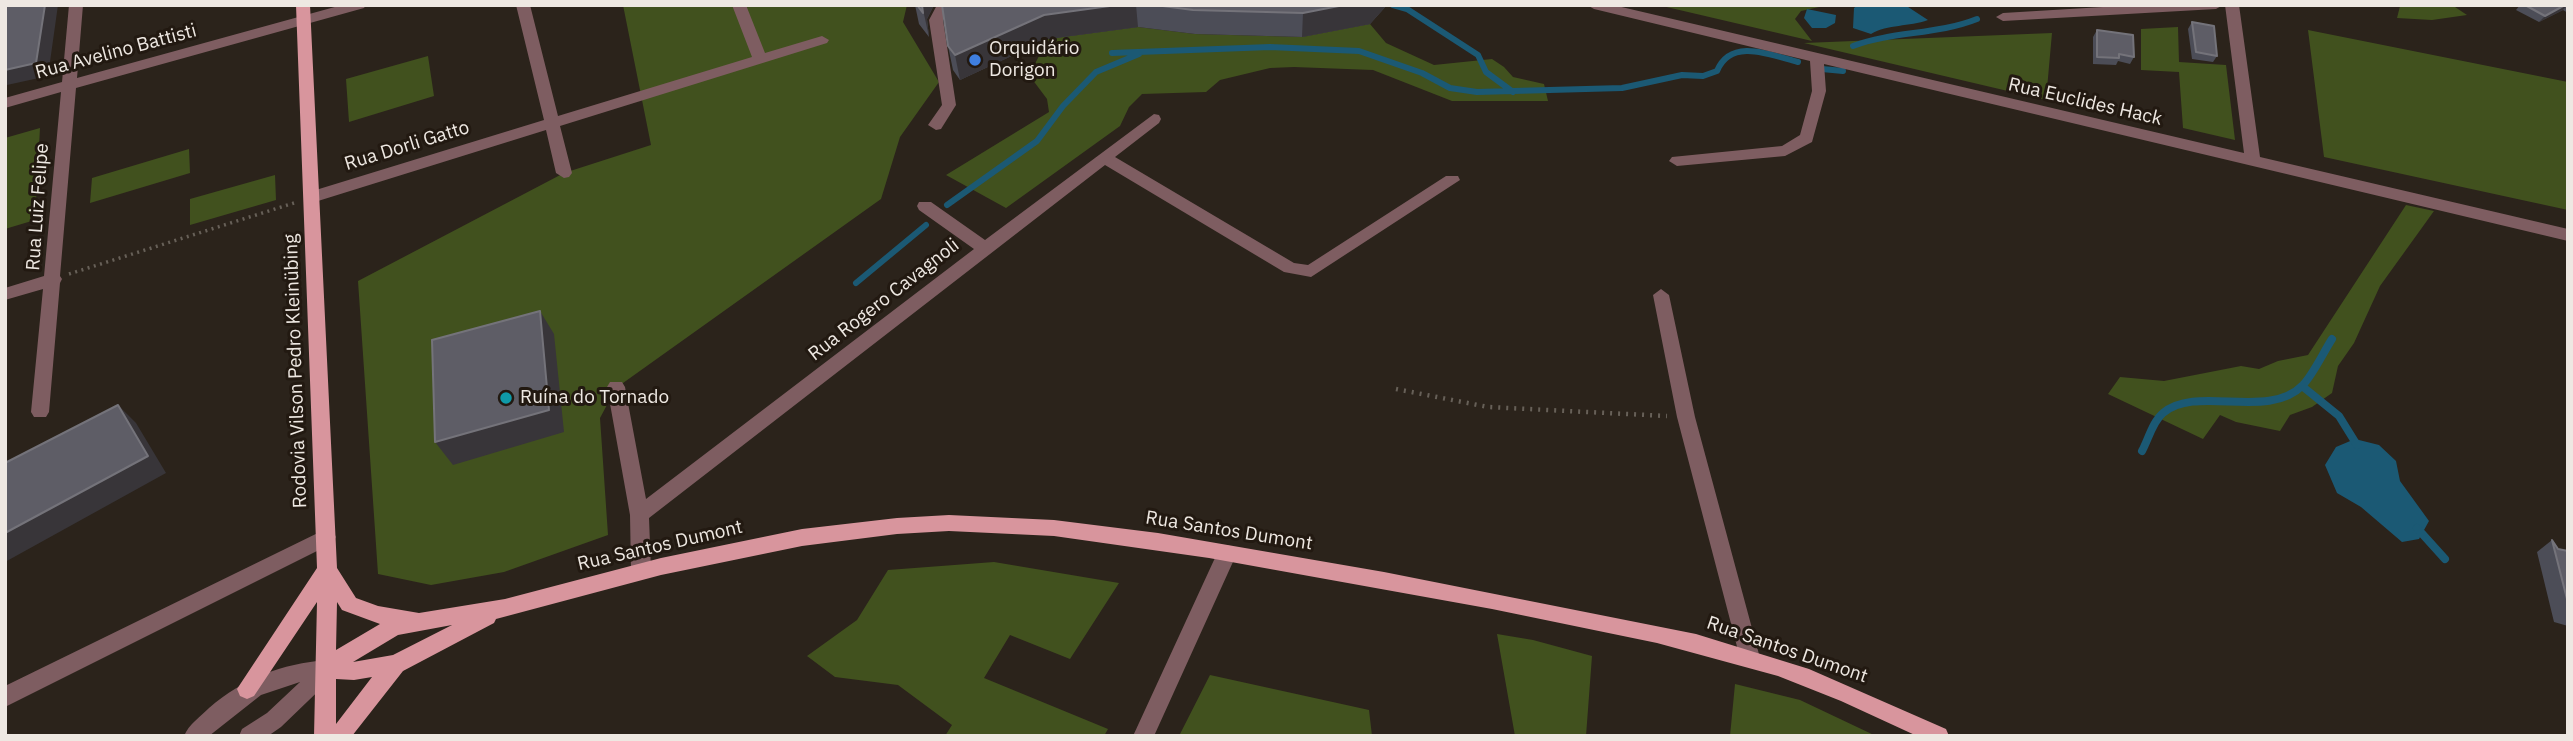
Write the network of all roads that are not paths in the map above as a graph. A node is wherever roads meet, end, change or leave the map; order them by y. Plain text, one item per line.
1 (76, 5) edge
2 (359, 5) edge
3 (523, 5) edge
4 (739, 5) edge
5 (944, 5) edge
6 (1594, 5) edge
7 (2216, 5) edge
8 (2232, 5) edge
9 (2139, 7) edge
10 (303, 13) edge
11 (2003, 17) dead end
12 (822, 40) dead end
13 (760, 59) junction
14 (1817, 60) junction
15 (68, 84) junction
16 (5, 103) edge
17 (1154, 119) dead end
18 (552, 124) junction
19 (936, 125) dead end
20 (1104, 157) junction
21 (1677, 161) dead end
22 (2253, 161) junction
23 (565, 173) dead end
24 (1452, 180) dead end
25 (312, 197) junction
26 (925, 206) dead end
27 (2568, 236) edge
28 (984, 248) junction
29 (54, 279) junction
30 (5, 294) edge
31 (1661, 296) dead end
32 (616, 387) dead end
33 (40, 412) dead end
34 (639, 515) junction
35 (326, 537) junction
36 (1227, 554) junction
37 (327, 570) junction
38 (641, 570) junction
39 (498, 611) junction
40 (428, 621) junction
41 (1751, 658) junction
42 (396, 664) junction
43 (327, 669) junction
44 (247, 689) junction
45 (5, 697) edge
46 (194, 736) edge
47 (249, 736) edge
48 (325, 736) edge
49 (340, 736) edge
50 (1143, 736) edge
51 (1939, 736) edge

1 - 15 street, Rua Luiz Felipe
2 - 10 street, Rua Avelino Battisti
3 - 18 street
4 - 13 street
5 - 19 street
6 - 14 street, Rua Euclides Hack
7 - 9 street
8 - 22 street
9 - 11 street
10 - 15 street, Rua Avelino Battisti
10 - 25 main road, Rodovia Vilson Pedro Kleinübing
12 - 13 street, Rua Dorli Gatto
13 - 18 street, Rua Dorli Gatto
14 - 21 street
14 - 22 street, Rua Euclides Hack
15 - 16 street, Rua Avelino Battisti
15 - 29 street, Rua Luiz Felipe
17 - 20 street, Rua Rogero Cavagnoli
18 - 23 street
18 - 25 street, Rua Dorli Gatto
20 - 24 street
20 - 28 street, Rua Rogero Cavagnoli
22 - 27 street, Rua Euclides Hack
25 - 35 main road, Rodovia Vilson Pedro Kleinübing
26 - 28 street
28 - 34 street, Rua Rogero Cavagnoli
29 - 30 street
29 - 33 street, Rua Luiz Felipe
31 - 41 street
32 - 34 street
34 - 38 street
35 - 37 main road, Rodovia Vilson Pedro Kleinübing
35 - 45 street
36 - 38 main road, Rua Santos Dumont
36 - 41 main road, Rua Santos Dumont
36 - 50 street
37 - 40 main road
37 - 43 main road, Rodovia Vilson Pedro Kleinübing
37 - 44 main road
38 - 39 main road, Rua Santos Dumont
39 - 40 main road, Rua Santos Dumont
39 - 42 main road, Rua Santos Dumont
40 - 43 main road, Rua Santos Dumont
41 - 51 main road, Rua Santos Dumont
42 - 43 main road, Rua Santos Dumont
42 - 49 main road
43 - 44 street
43 - 47 street
43 - 48 main road, Rodovia Vilson Pedro Kleinübing
44 - 46 street

